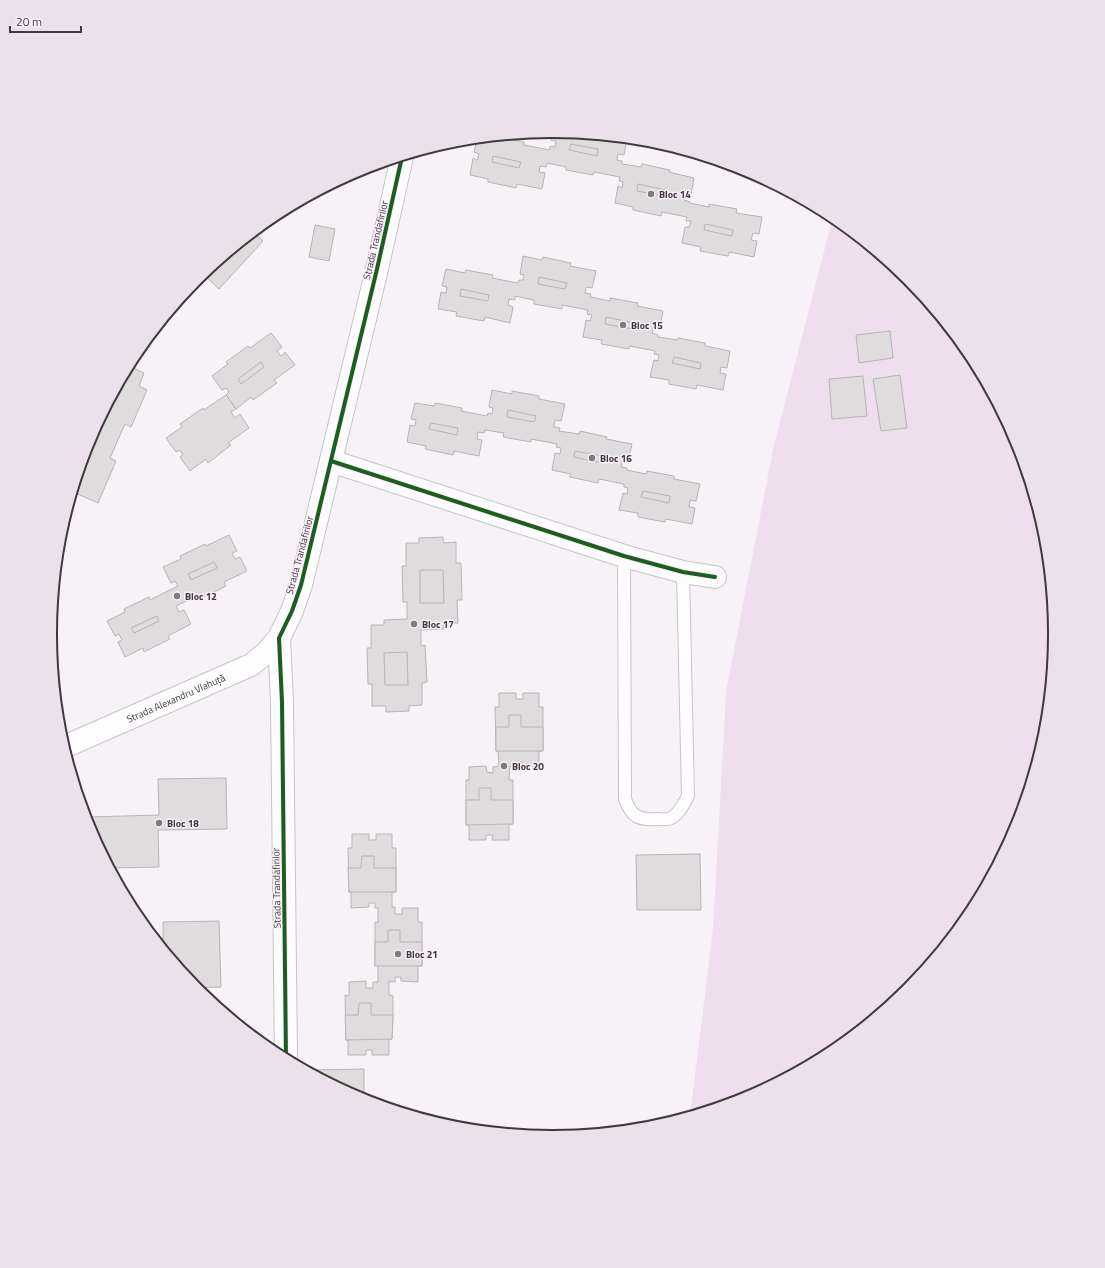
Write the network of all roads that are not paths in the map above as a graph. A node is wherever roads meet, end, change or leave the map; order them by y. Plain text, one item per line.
1 (401, 162) edge
2 (331, 461) junction
3 (624, 556) junction
4 (683, 572) junction
5 (715, 577) dead end
6 (279, 638) junction
7 (70, 744) edge
8 (286, 1051) edge

1 - 2 street, Strada Trandafirilor
2 - 3 street
2 - 6 street, Strada Trandafirilor
3 - 4 street
3 - 4 lane
4 - 5 street
6 - 7 street, Strada Alexandru Vlahuță
6 - 8 street, Strada Trandafirilor

